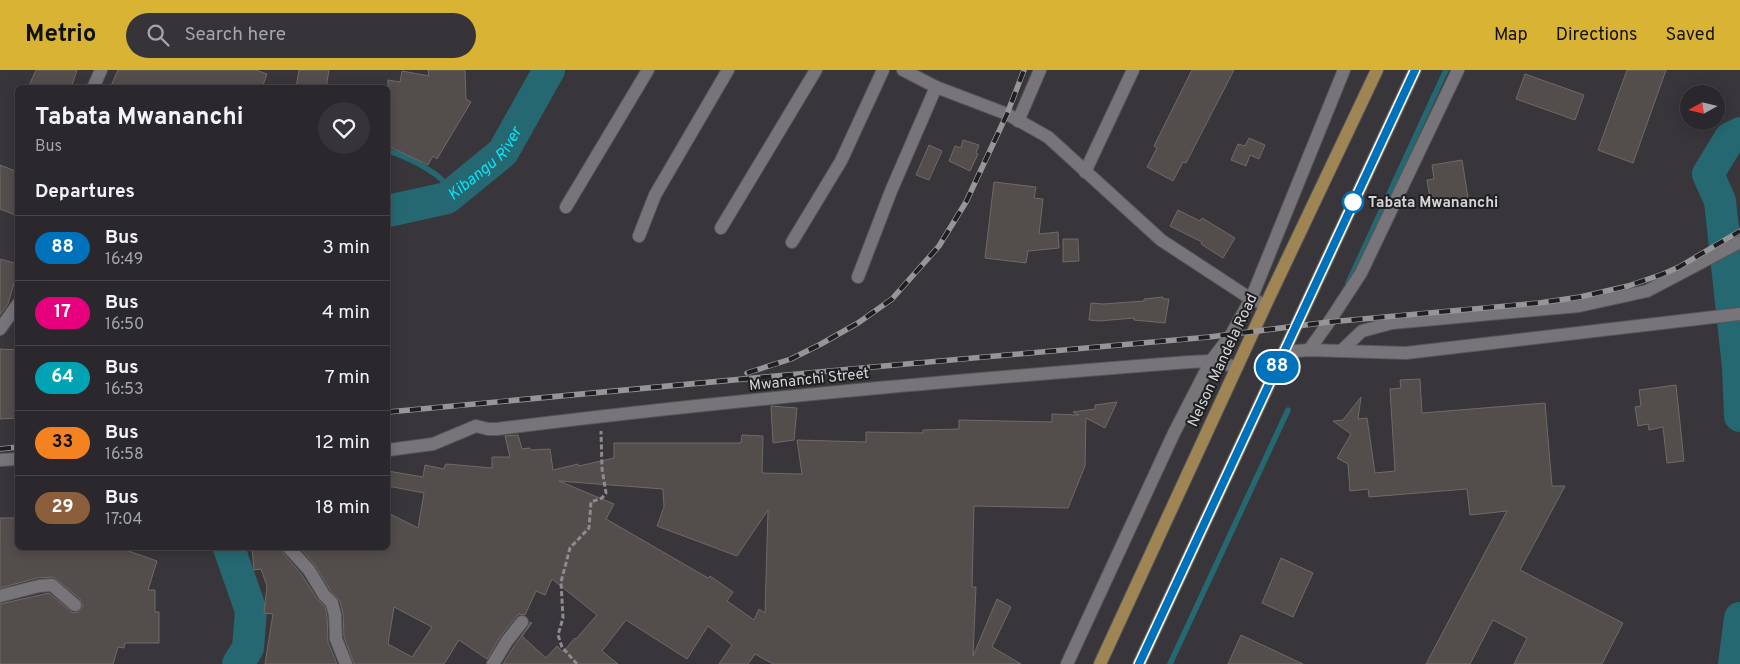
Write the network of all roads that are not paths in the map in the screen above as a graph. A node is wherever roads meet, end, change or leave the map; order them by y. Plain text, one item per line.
1 (101, 70) edge
2 (648, 70) edge
3 (728, 70) edge
4 (816, 70) edge
5 (883, 70) edge
6 (903, 70) edge
7 (1040, 70) edge
8 (1133, 70) edge
9 (1344, 70) edge
10 (1377, 70) edge
11 (1415, 70) edge
12 (1458, 70) edge
13 (94, 85) edge
14 (936, 87) junction
15 (1018, 120) junction
16 (1085, 172) junction
17 (566, 207) dead end
18 (720, 228) dead end
19 (638, 236) dead end
20 (792, 242) dead end
21 (1740, 242) edge
22 (858, 277) dead end
23 (1251, 299) junction
24 (1266, 304) junction
25 (15, 308) edge
26 (1740, 314) edge
27 (0, 329) edge
28 (1308, 350) junction
29 (1341, 351) junction
30 (1284, 352) junction
31 (1211, 361) junction
32 (1237, 367) junction
33 (390, 450) edge
34 (15, 459) edge
35 (0, 460) edge
36 (291, 550) edge
37 (0, 596) edge
38 (75, 605) dead end
39 (522, 622) dead end
40 (346, 664) edge
41 (493, 664) edge
42 (1067, 664) edge
43 (1100, 664) edge
44 (1139, 664) edge

1 - 13 street
2 - 17 street
3 - 19 street
4 - 18 street
5 - 20 street
6 - 14 street
7 - 15 street
8 - 16 street
9 - 23 street
10 - 24 main road, Nelson Mandela Road
11 - 30 main road
12 - 28 street
14 - 15 street
14 - 22 street
15 - 16 street
16 - 23 street
21 - 29 street
23 - 24 street
23 - 31 street
24 - 32 main road, Nelson Mandela Road
25 - 27 street
26 - 29 street
28 - 29 street
28 - 30 street
30 - 44 main road
31 - 32 street, Mwananchi Street
31 - 33 street, Mwananchi Street
31 - 42 street
32 - 43 main road, Nelson Mandela Road
34 - 35 street
36 - 40 street
37 - 38 street
39 - 41 street

